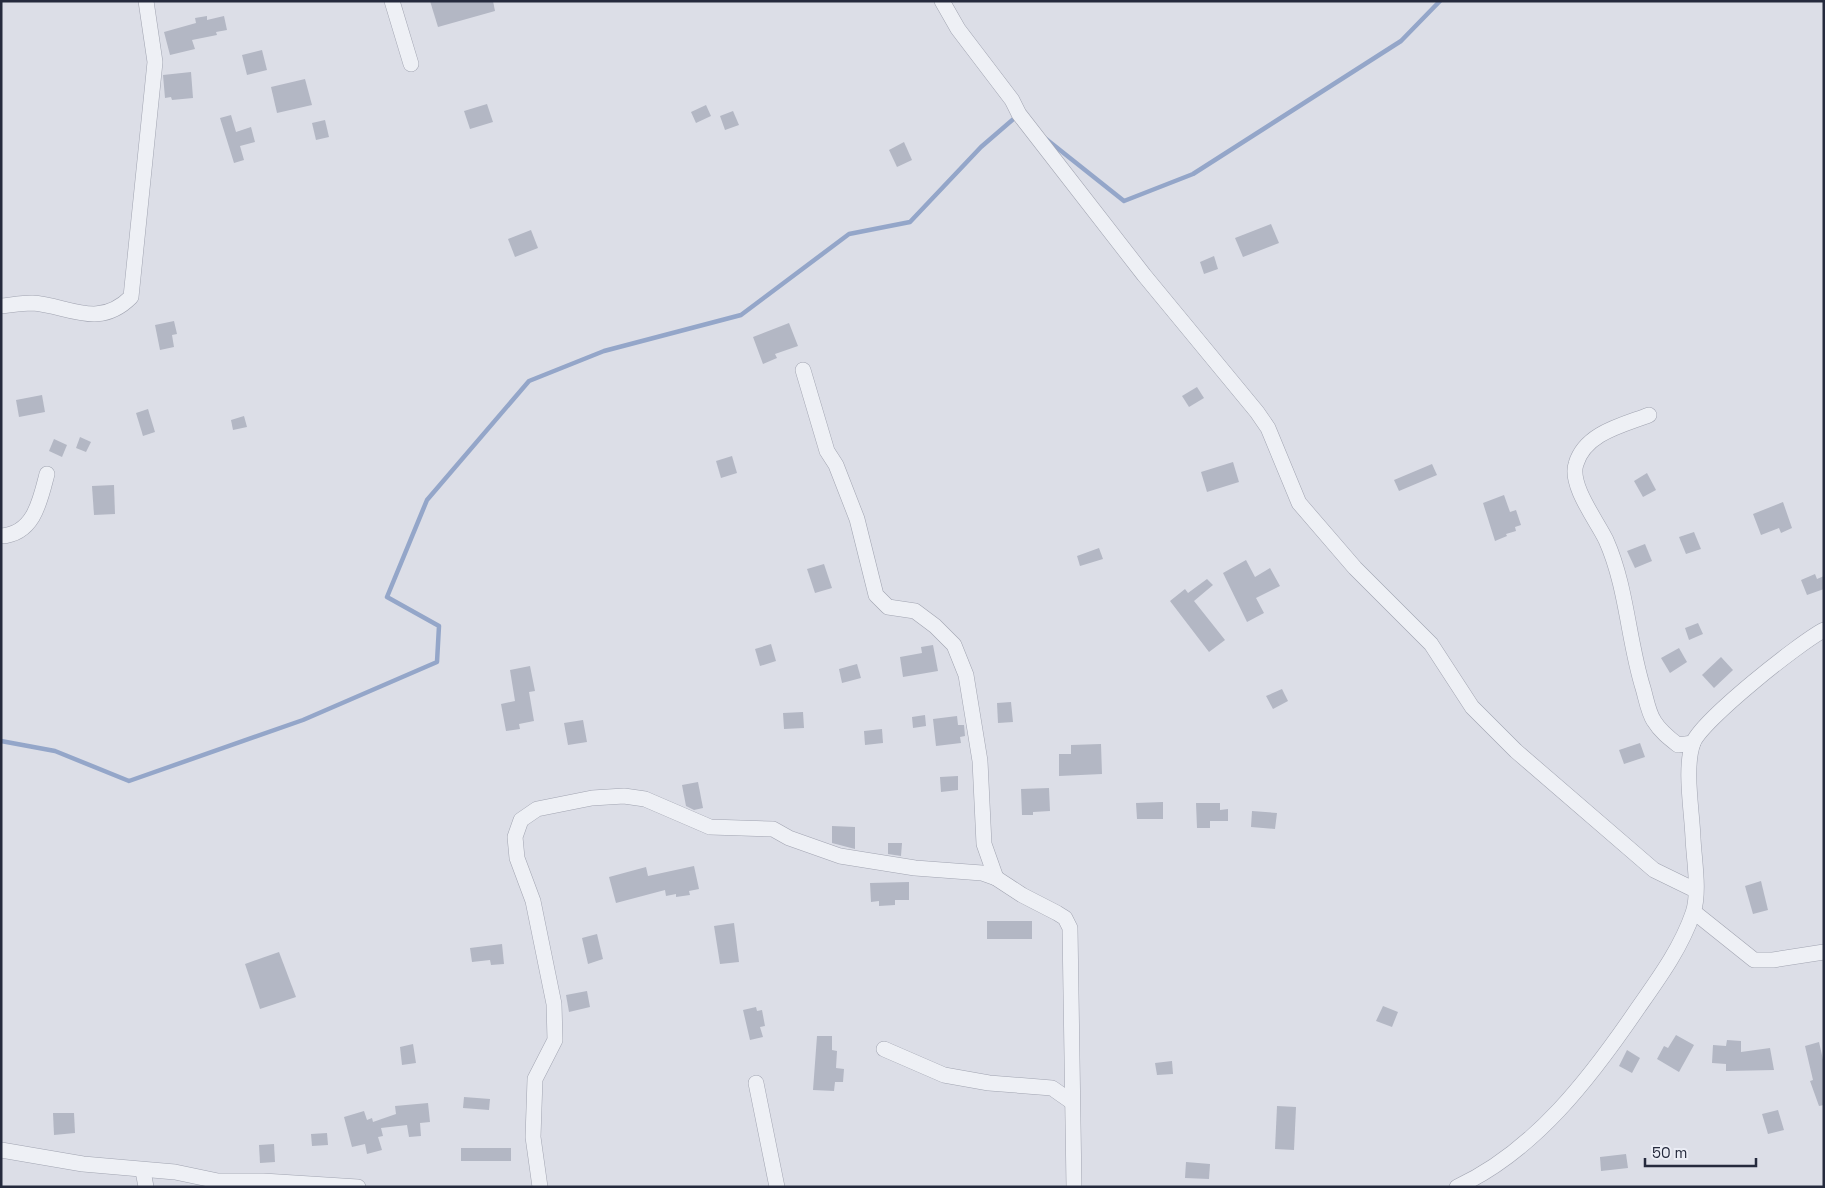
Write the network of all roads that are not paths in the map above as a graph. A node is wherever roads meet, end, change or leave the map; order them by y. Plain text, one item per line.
1 (146, 1) edge
2 (392, 1) edge
3 (942, 1) edge
4 (411, 64) dead end
5 (1, 306) edge
6 (803, 370) dead end
7 (1649, 415) dead end
8 (47, 474) dead end
9 (1, 536) edge
10 (1824, 630) edge
11 (1693, 743) junction
12 (996, 878) junction
13 (1695, 890) junction
14 (1694, 912) junction
15 (1824, 952) edge
16 (884, 1049) dead end
17 (756, 1083) dead end
18 (1072, 1102) junction
19 (1, 1150) edge
20 (143, 1171) junction
21 (146, 1187) edge
22 (358, 1187) edge
23 (540, 1187) edge
24 (777, 1187) edge
25 (1074, 1187) edge
26 (1457, 1187) edge

1 - 5 street
2 - 4 street
3 - 13 street
6 - 12 street
7 - 11 street
8 - 9 street
10 - 11 street
11 - 13 street
12 - 18 street
12 - 23 street
13 - 14 street
14 - 15 street
14 - 26 street
16 - 18 street
17 - 24 street
18 - 25 street
19 - 20 street
20 - 21 street
20 - 22 street

